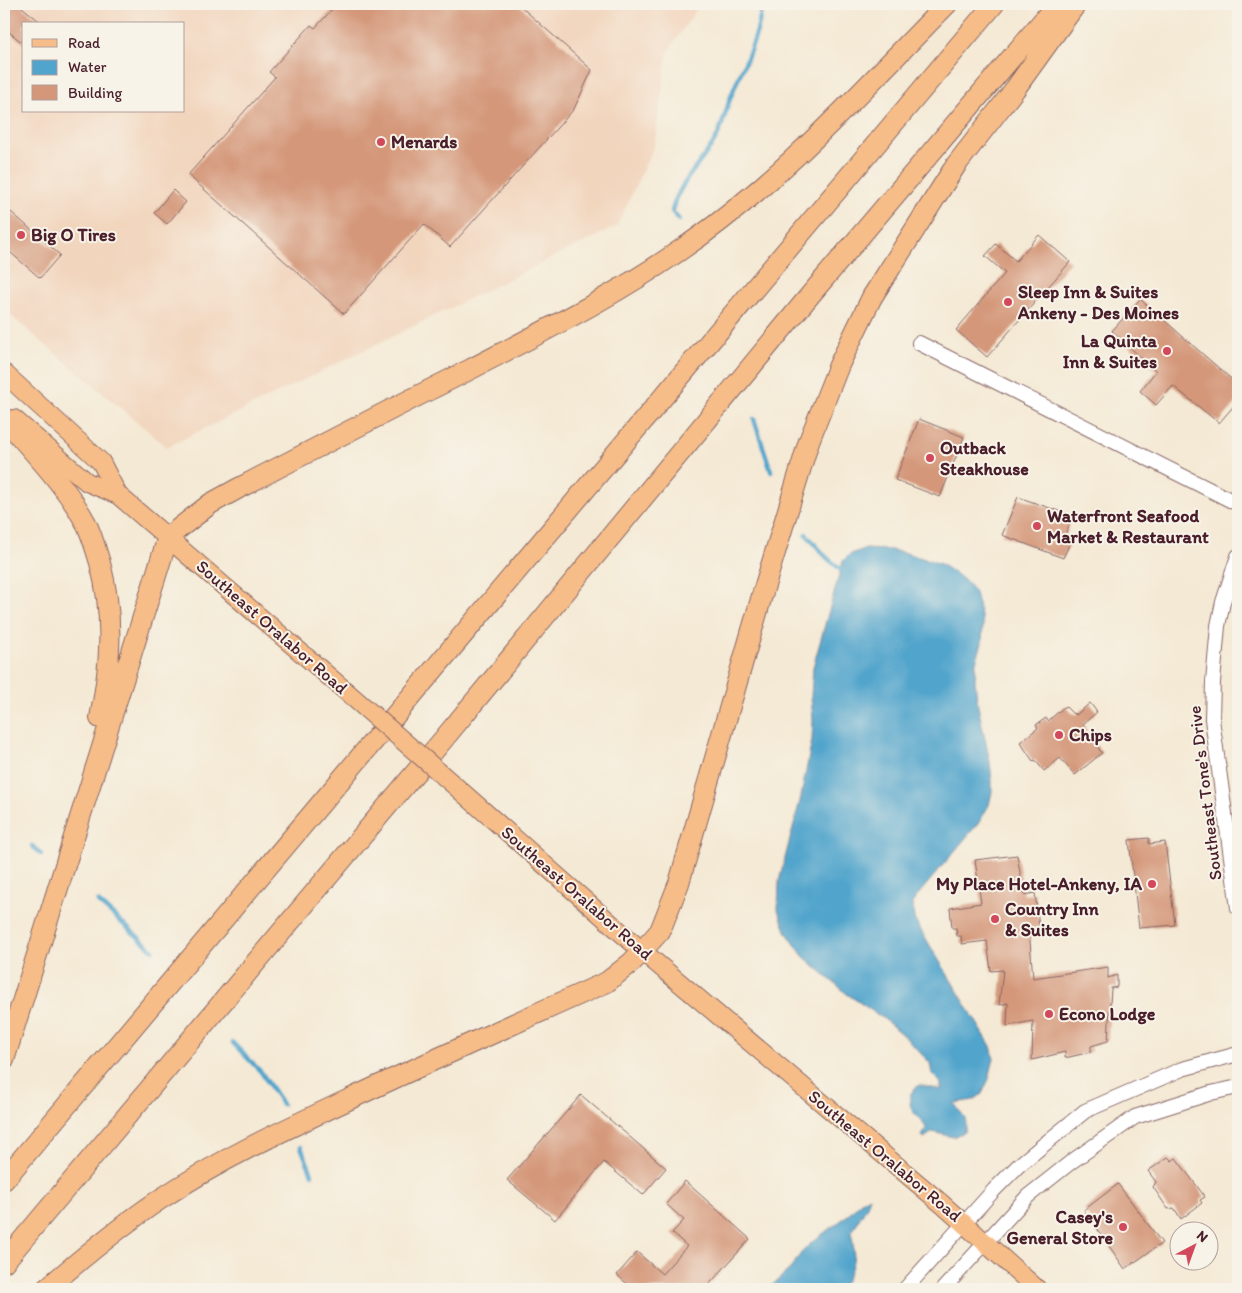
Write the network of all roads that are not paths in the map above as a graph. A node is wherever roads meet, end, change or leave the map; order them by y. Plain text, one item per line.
1 (947, 4) edge
2 (994, 4) edge
3 (1057, 4) edge
4 (1076, 4) edge
5 (919, 343) dead end
6 (4, 372) edge
7 (4, 410) edge
8 (4, 418) edge
9 (118, 495) junction
10 (1238, 504) edge
11 (168, 537) junction
12 (1238, 556) edge
13 (74, 837) junction
14 (1238, 908) edge
15 (642, 951) junction
16 (1238, 1054) edge
17 (4, 1060) edge
18 (1238, 1088) edge
19 (4, 1180) edge
20 (964, 1224) junction
21 (986, 1242) junction
22 (4, 1262) edge
23 (46, 1289) edge
24 (906, 1289) edge
25 (943, 1289) edge
26 (1038, 1289) edge

1 - 11 highway
2 - 19 highway
3 - 22 highway
4 - 15 highway
5 - 10 street
6 - 9 main road, Southeast Oralabor Road
7 - 9 main road, Southeast Oralabor Road
8 - 13 highway
9 - 11 main road, Southeast Oralabor Road
11 - 13 highway
11 - 15 main road, Southeast Oralabor Road, bridge
12 - 14 street, Southeast Tone's Drive
13 - 17 highway
15 - 20 main road, Southeast Oralabor Road
15 - 23 highway
16 - 20 street
18 - 21 street
20 - 21 main road, Southeast Oralabor Road
20 - 24 street
21 - 25 street
21 - 26 main road, Southeast Oralabor Road

